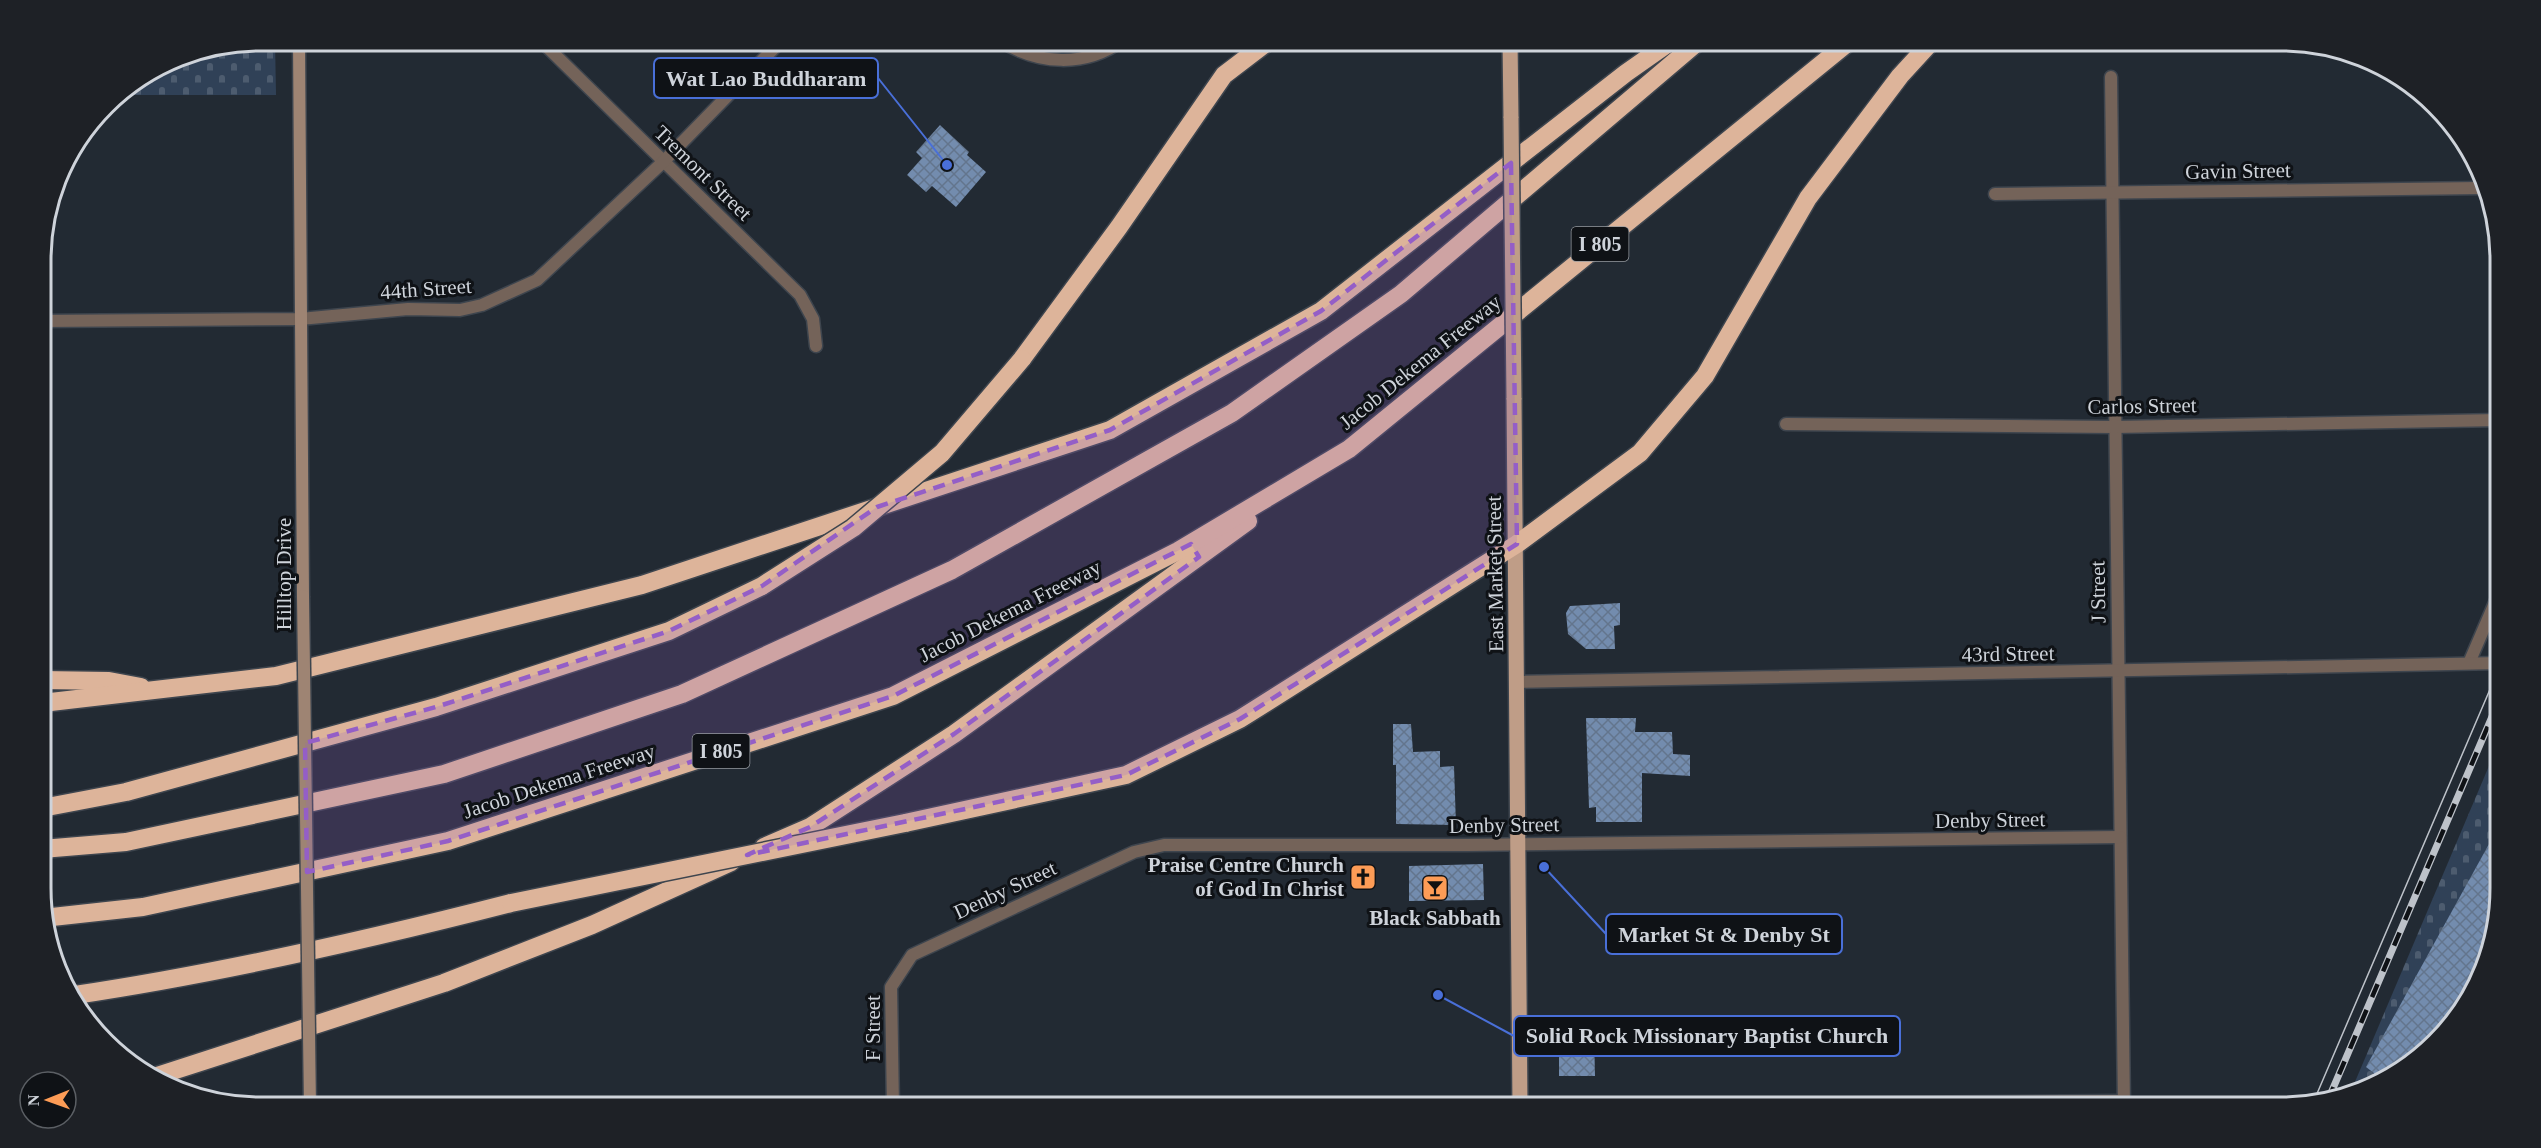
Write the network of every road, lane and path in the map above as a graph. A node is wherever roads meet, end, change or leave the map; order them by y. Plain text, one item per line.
1 (299, 51) edge
2 (551, 51) edge
3 (771, 51) edge
4 (1024, 51) edge
5 (1101, 51) edge
6 (1256, 51) edge
7 (1510, 51) edge
8 (1657, 51) edge
9 (1687, 51) edge
10 (1837, 51) edge
11 (1923, 51) edge
12 (2111, 77) dead end
13 (663, 162) junction
14 (2477, 188) edge
15 (2112, 192) junction
16 (1995, 194) dead end
17 (300, 319) junction
18 (51, 321) edge
19 (816, 346) dead end
20 (2490, 420) edge
21 (1786, 424) dead end
22 (2115, 427) junction
23 (1348, 449) junction
24 (1517, 544) junction
25 (2490, 614) edge
26 (2469, 663) junction
27 (2490, 663) edge
28 (2118, 672) junction
29 (51, 680) edge
30 (1517, 682) junction
31 (163, 690) junction
32 (51, 702) edge
33 (51, 806) edge
34 (2120, 837) junction
35 (1519, 844) junction
36 (51, 848) edge
37 (53, 917) edge
38 (912, 955) joint
39 (80, 994) edge
40 (227, 1052) junction
41 (159, 1070) edge
42 (165, 1073) edge
43 (310, 1097) edge
44 (893, 1097) edge
45 (1520, 1097) edge
46 (2124, 1097) edge

1 - 17 street, Hilltop Drive
2 - 13 street, Tremont Street
3 - 13 street, 44th Street
4 - 5 street
6 - 33 highway, bridge
7 - 24 main road, East Market Street, bridge
8 - 31 highway
9 - 36 highway, Jacob Dekema Freeway
10 - 23 highway, Jacob Dekema Freeway / I 805
11 - 24 highway
12 - 15 street, J Street
13 - 17 street, 44th Street
13 - 19 street, Tremont Street
14 - 15 street, Gavin Street
15 - 16 street, Gavin Street
15 - 22 street, J Street
17 - 18 street, 44th Street
17 - 43 street, Hilltop Drive, bridge
20 - 22 street, Carlos Street
21 - 22 street, Carlos Street
22 - 28 street, J Street
23 - 37 highway, Jacob Dekema Freeway / I 805
23 - 40 highway
24 - 30 main road, East Market Street
24 - 39 highway, bridge
25 - 26 street
26 - 27 street, 43rd Street
26 - 28 street, 43rd Street
28 - 30 street, 43rd Street
28 - 34 street, J Street
29 - 31 highway
30 - 35 main road, East Market Street
31 - 32 highway
34 - 35 street, Denby Street
34 - 46 street, J Street
35 - 38 street, Denby Street
35 - 45 main road, East Market Street
38 - 44 street, F Street
40 - 41 highway
40 - 42 highway

